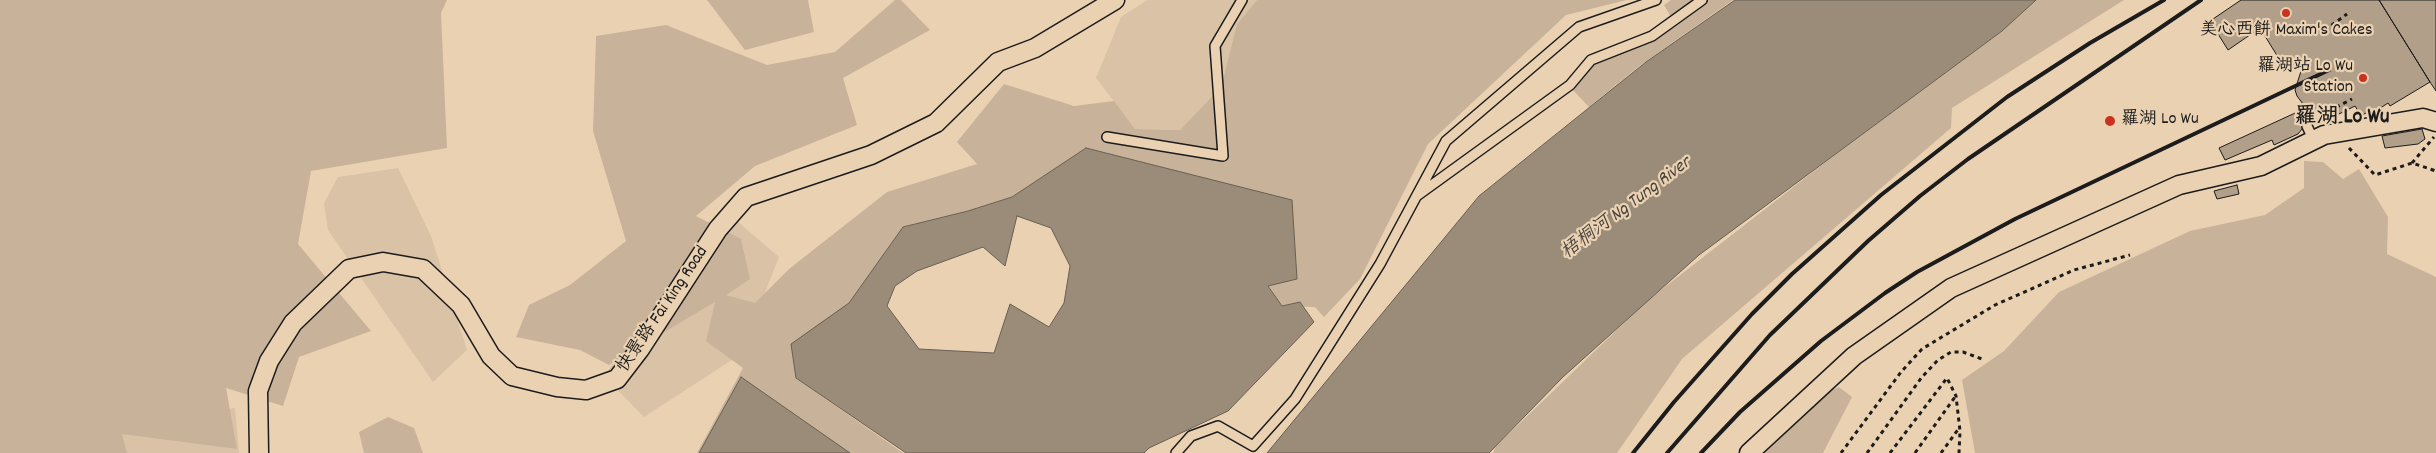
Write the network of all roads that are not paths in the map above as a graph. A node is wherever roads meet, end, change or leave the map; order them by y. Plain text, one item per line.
1 (1115, 0) edge
2 (1242, 0) edge
3 (1656, 0) edge
4 (1702, 0) edge
5 (2432, 117) edge
6 (1107, 136) dead end
7 (1416, 197) junction
8 (1252, 446) junction
9 (259, 453) edge
10 (1176, 453) edge
11 (1245, 453) edge
12 (1749, 453) edge

1 - 9 street, 快景路 Fai King Road
2 - 6 lane
3 - 7 lane
4 - 7 lane
5 - 12 street
7 - 8 lane
8 - 10 lane
8 - 11 lane

